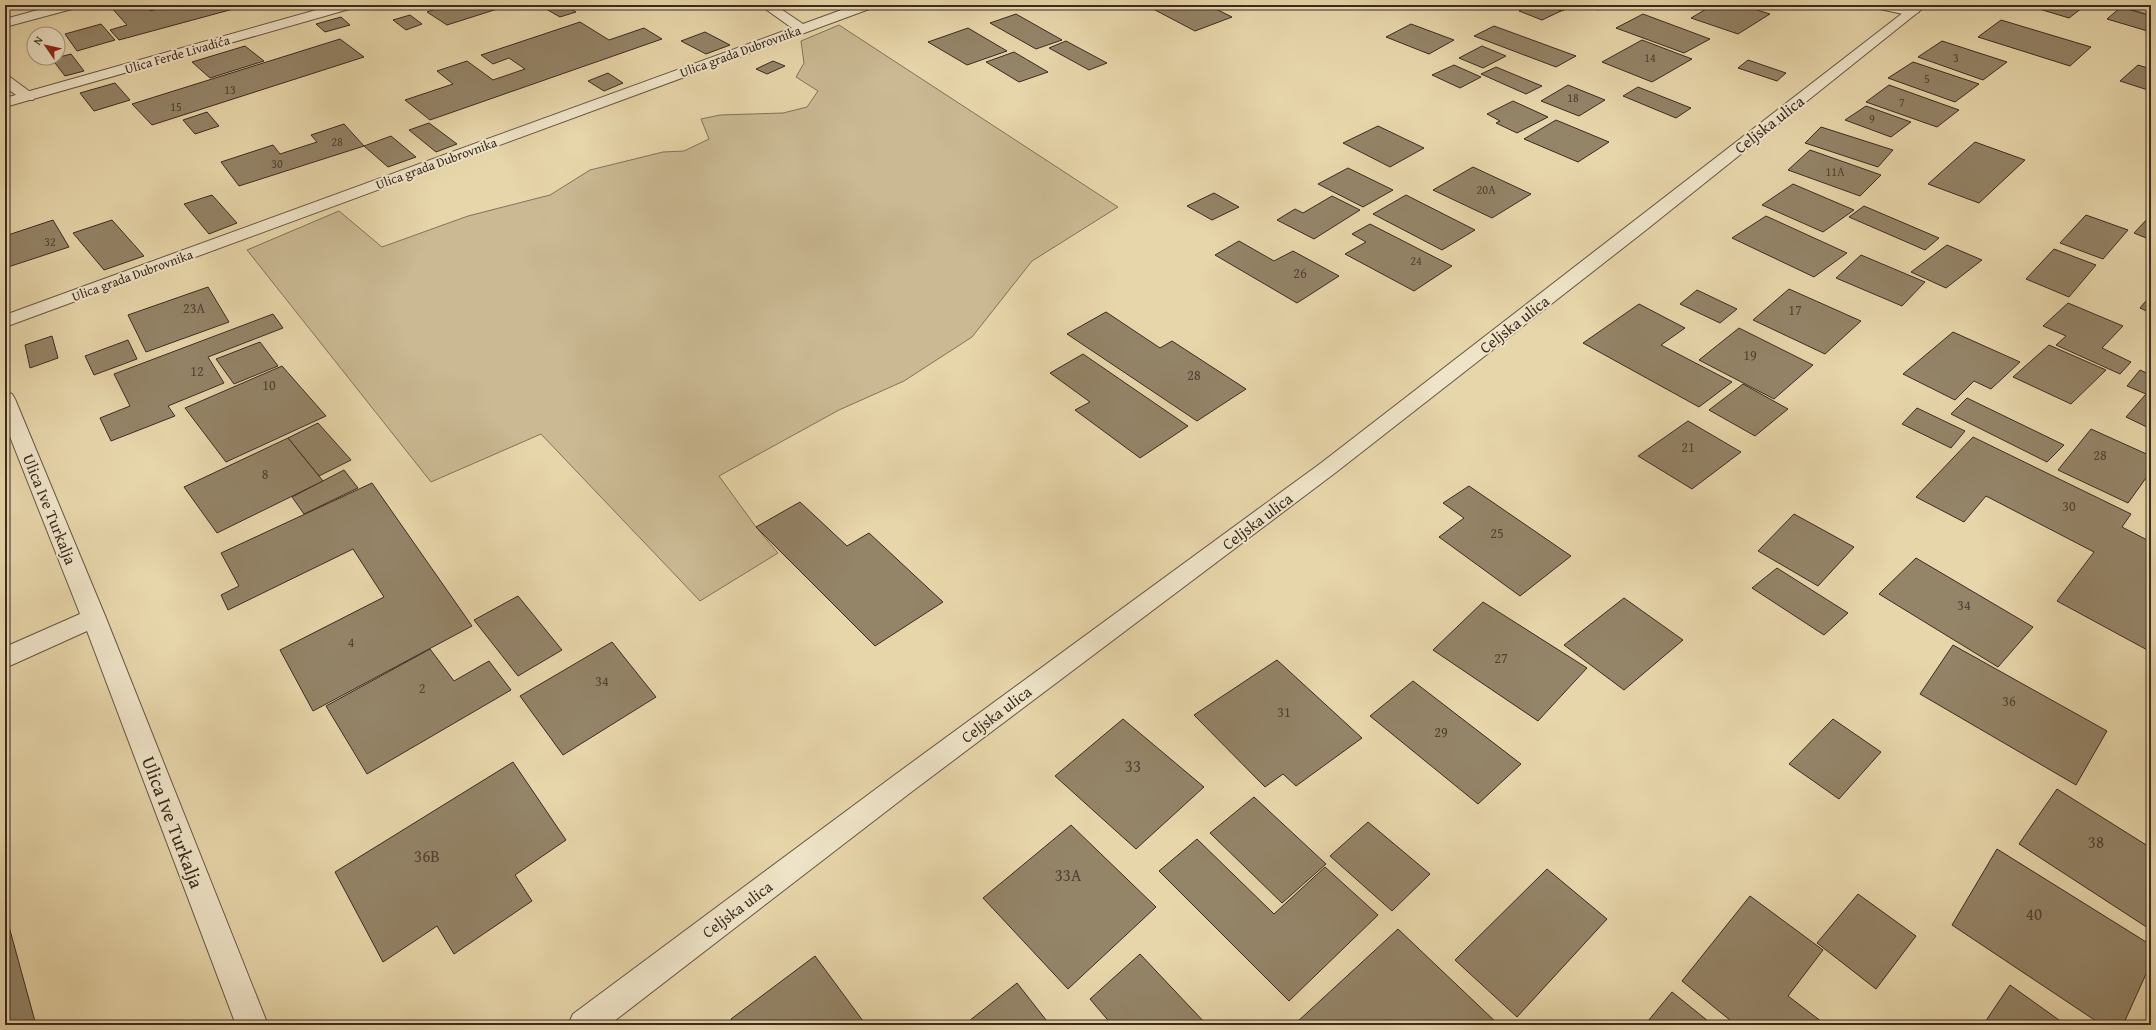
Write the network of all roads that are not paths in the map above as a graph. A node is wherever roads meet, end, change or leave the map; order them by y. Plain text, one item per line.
1 (71, 5) edge
2 (348, 5) edge
3 (766, 5) edge
4 (867, 5) edge
5 (1880, 5) edge
6 (1916, 8) edge
7 (5, 23) edge
8 (802, 29) junction
9 (5, 80) edge
10 (28, 97) junction
11 (5, 104) edge
12 (5, 321) edge
13 (5, 399) edge
14 (94, 618) junction
15 (5, 658) edge
16 (252, 1025) edge
17 (584, 1025) edge

1 - 7 street
2 - 10 street, Ulica Ferde Livadića
3 - 8 street
4 - 8 street, Ulica grada Dubrovnika
5 - 6 street
6 - 17 street, Celjska ulica
8 - 12 street, Ulica grada Dubrovnika
9 - 10 street
10 - 11 street, Ulica Ferde Livadića
13 - 14 street, Ulica Ive Turkalja
14 - 15 street
14 - 16 street, Ulica Ive Turkalja

